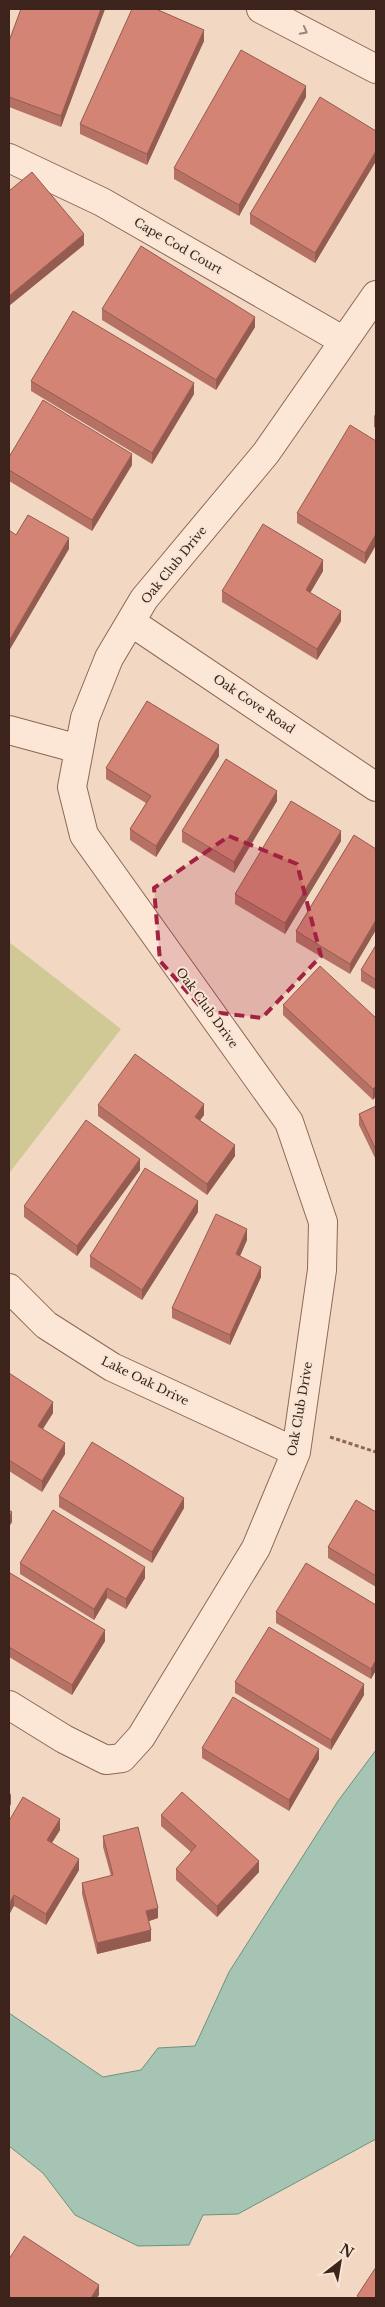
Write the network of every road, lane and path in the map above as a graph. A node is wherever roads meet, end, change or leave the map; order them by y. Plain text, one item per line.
1 (261, 9) edge
2 (376, 69) edge
3 (9, 158) edge
4 (376, 295) edge
5 (344, 341) junction
6 (131, 622) junction
7 (9, 730) edge
8 (79, 749) junction
9 (376, 787) edge
10 (9, 1288) edge
11 (296, 1452) junction
12 (376, 1452) edge
13 (9, 1705) edge

1 -> 2 street
3 - 5 street, Cape Cod Court
4 - 5 street, Oak Club Drive
5 - 6 street, Oak Club Drive
6 - 8 street, Oak Club Drive
6 - 9 street, Oak Cove Road
7 - 8 street
8 - 11 street, Oak Club Drive
10 - 11 street, Lake Oak Drive
11 - 12 path
11 - 13 street, Oak Club Drive

